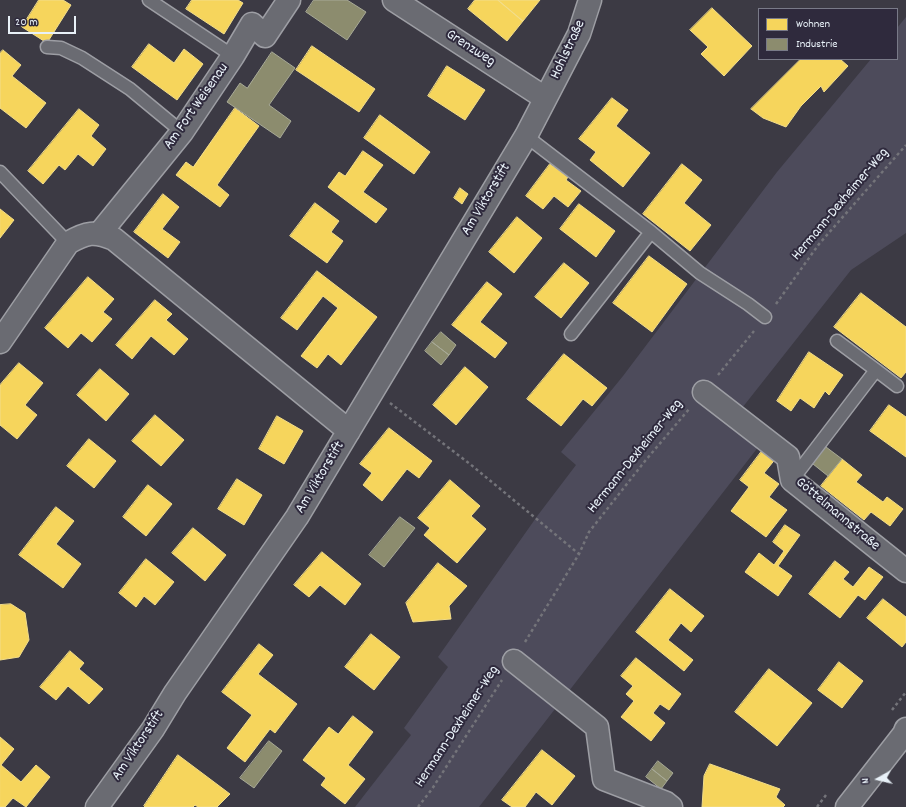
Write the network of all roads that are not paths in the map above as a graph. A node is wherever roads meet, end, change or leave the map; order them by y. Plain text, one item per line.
1 (148, 0) edge
2 (289, 0) edge
3 (394, 0) edge
4 (590, 0) edge
5 (47, 47) dead end
6 (233, 56) junction
7 (545, 98) junction
8 (182, 132) junction
9 (526, 136) junction
10 (0, 172) edge
11 (651, 232) junction
12 (100, 234) junction
13 (68, 243) junction
14 (765, 318) road end
15 (571, 334) dead end
16 (837, 341) dead end
17 (0, 342) edge
18 (876, 370) junction
19 (897, 386) dead end
20 (704, 392) road end
21 (349, 431) junction
22 (792, 480) junction
23 (906, 571) edge
24 (514, 661) road end
25 (905, 732) edge
26 (97, 807) edge
27 (671, 807) edge
28 (847, 807) edge

1 - 6 lane
2 - 6 street, Am Fort Weisenau
3 - 7 street, Grenzweg
4 - 7 street, Hohlstraße
5 - 8 lane
6 - 8 street, Am Fort Weisenau
7 - 9 street, Am Viktorstift
8 - 12 street, Am Fort Weisenau
9 - 11 lane
9 - 21 street, Am Viktorstift
10 - 13 lane
11 - 14 lane
11 - 15 lane
12 - 13 street
12 - 21 street
13 - 17 street
16 - 18 lane
18 - 19 lane
18 - 22 lane
20 - 22 street, Göttelmannstraße
21 - 26 street, Am Viktorstift
22 - 23 street, Göttelmannstraße
24 - 27 street
25 - 28 street

